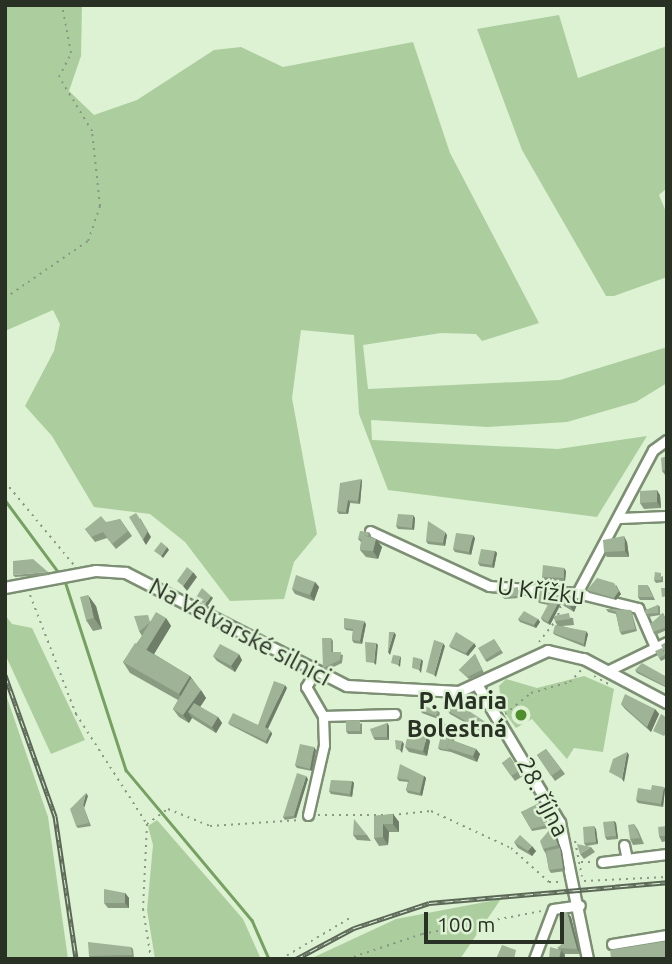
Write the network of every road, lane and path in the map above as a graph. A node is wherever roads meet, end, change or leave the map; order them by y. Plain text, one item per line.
1 (62, 5) edge
2 (5, 298) edge
3 (667, 440) edge
4 (5, 482) edge
5 (667, 516) edge
6 (619, 518) junction
7 (370, 531) edge
8 (76, 574) junction
9 (28, 586) junction
10 (5, 588) edge
11 (567, 592) junction
12 (577, 593) junction
13 (667, 642) edge
14 (655, 646) junction
15 (536, 653) junction
16 (607, 671) junction
17 (314, 673) junction
18 (478, 686) junction
19 (617, 688) dead end
20 (667, 703) edge
21 (395, 714) dead end
22 (323, 716) junction
23 (510, 723) dead end
24 (308, 815) junction
25 (147, 824) junction
26 (573, 834) dead end
27 (624, 845) dead end
28 (667, 854) edge
29 (627, 859) junction
30 (580, 862) junction
31 (602, 862) joint
32 (667, 877) edge
33 (576, 881) junction
34 (580, 905) junction
35 (553, 909) junction
36 (350, 918) dead end
37 (667, 934) edge
38 (612, 944) dead end
39 (150, 959) edge
40 (281, 959) edge
41 (347, 959) edge
42 (534, 959) edge
43 (588, 959) edge

1 - 2 path
3 - 6 street
4 - 8 path
5 - 6 street
6 - 12 street
7 - 11 street, U Křížku
8 - 9 main road, Na Velvarské silnici
8 - 17 main road, Na Velvarské silnici
9 - 10 main road, Na Velvarské silnici
9 - 25 path
11 - 12 street, U Křížku
11 - 15 path
12 - 14 street, U Křížku
13 - 14 street
14 - 16 street
15 - 16 main road
15 - 18 main road, Na Velvarské silnici
16 - 20 main road
17 - 18 main road, Na Velvarské silnici
17 - 22 street
18 - 33 main road, 28. října
19 - 23 path
21 - 22 street
22 - 24 street
24 - 25 path
24 - 33 path
25 - 39 path
26 - 30 path
27 - 29 street
28 - 29 street
29 - 31 street
30 - 31 path
30 - 32 path
33 - 34 main road, 28. října
34 - 35 street
34 - 43 main road, 28. října
35 - 41 path
35 - 42 street
36 - 40 path
37 - 38 street

